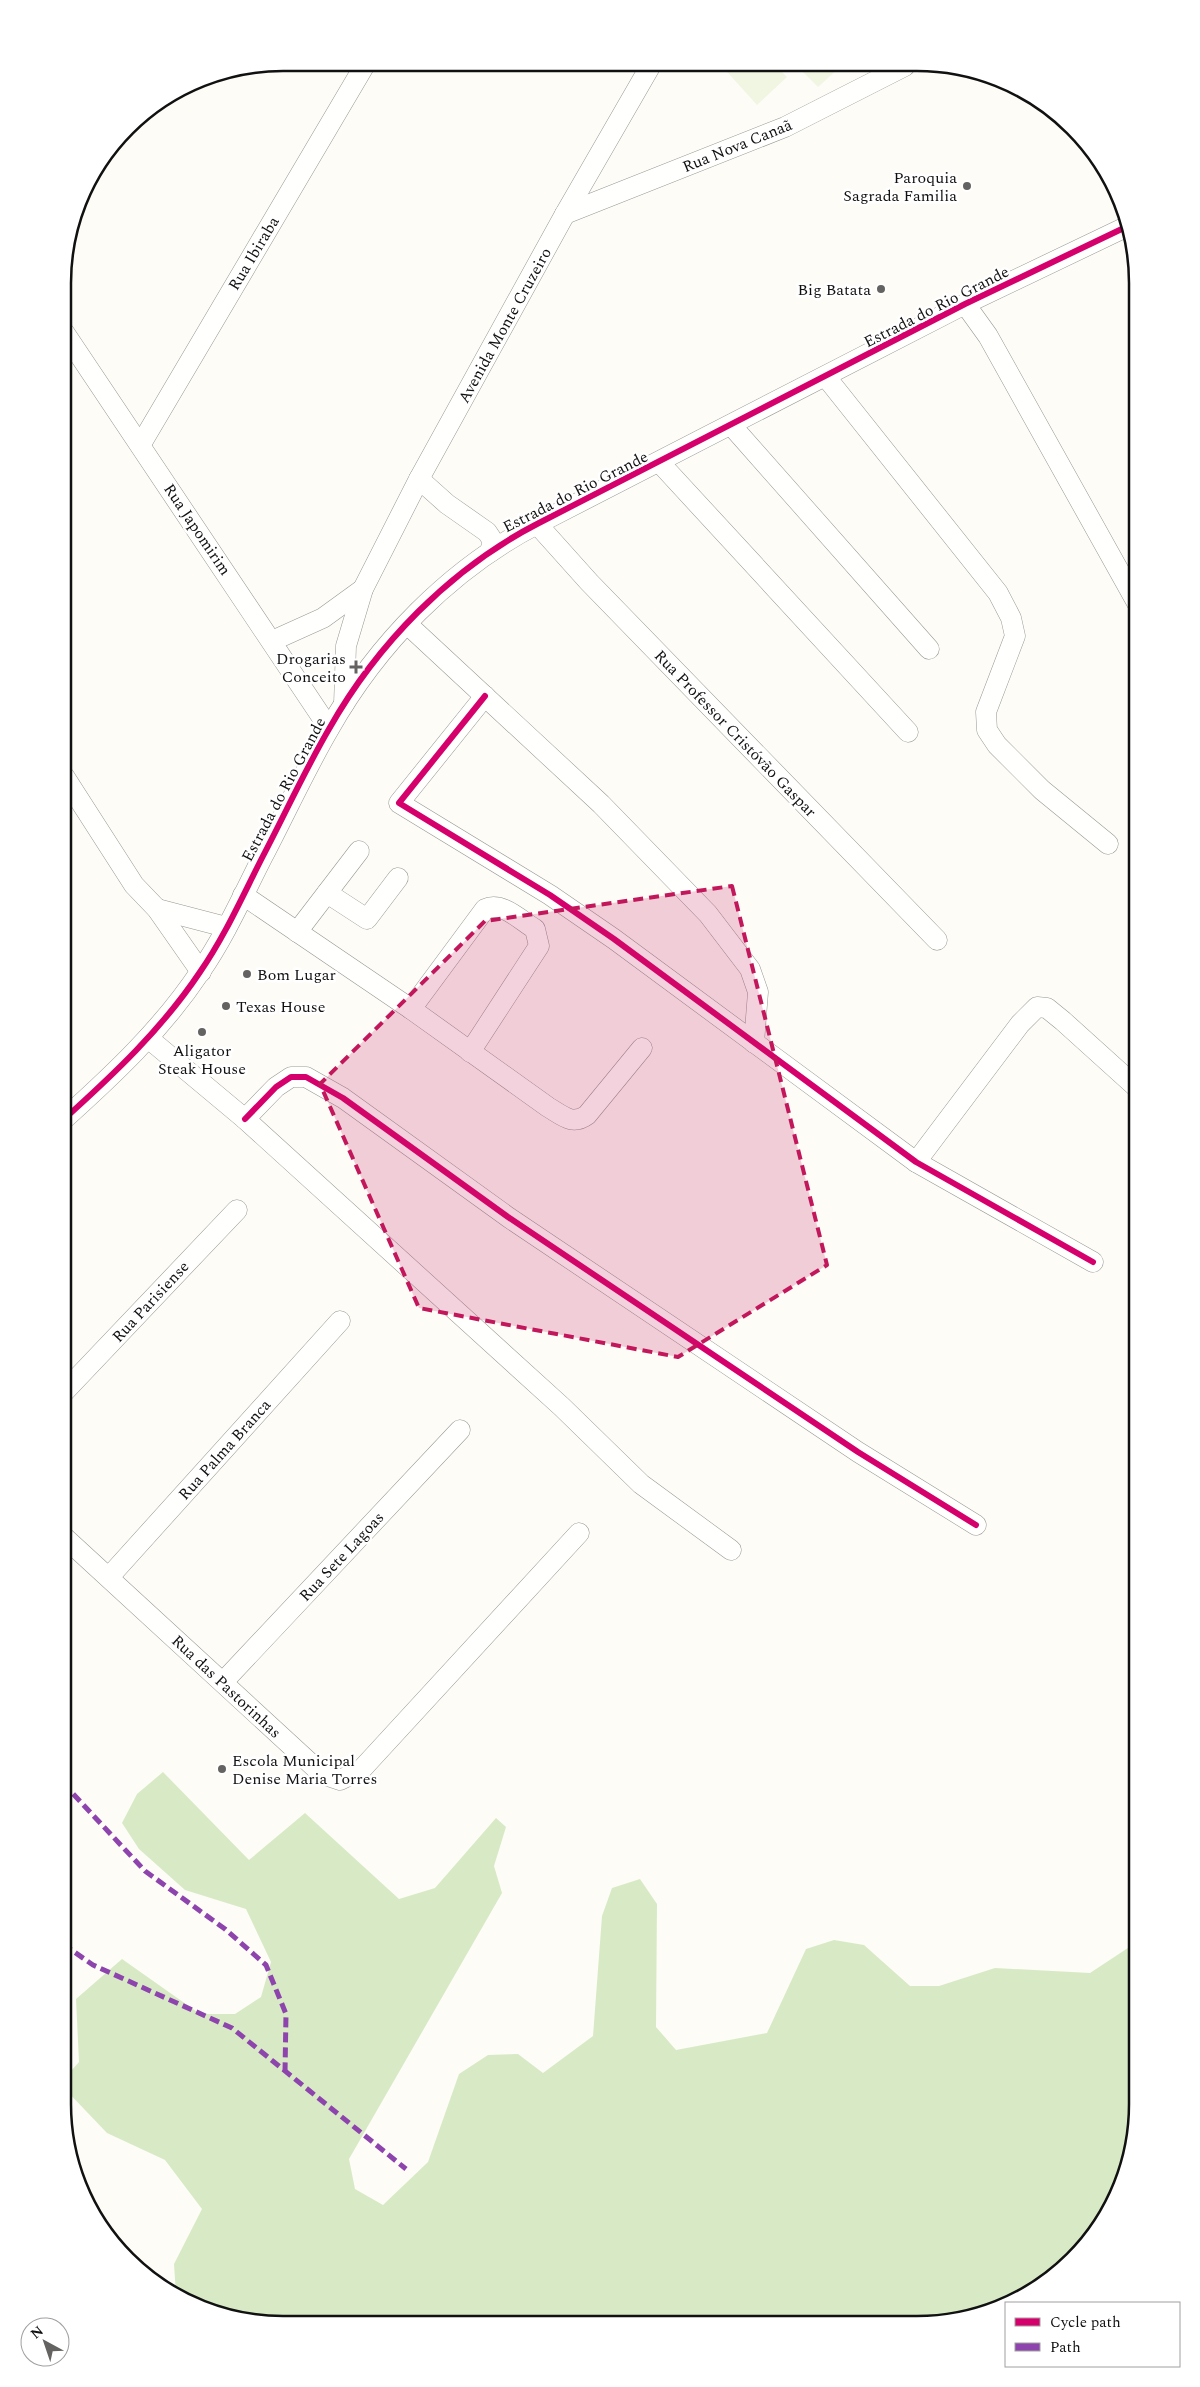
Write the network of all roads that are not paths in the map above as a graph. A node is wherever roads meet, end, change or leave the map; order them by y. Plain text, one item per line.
1 (361, 71) edge
2 (648, 71) edge
3 (895, 71) edge
4 (565, 214) junction
5 (1122, 229) edge
6 (965, 304) junction
7 (71, 342) edge
8 (826, 377) junction
9 (731, 424) junction
10 (141, 444) junction
11 (660, 463) junction
12 (419, 478) junction
13 (528, 529) junction
14 (487, 532) junction
15 (490, 552) junction
16 (363, 589) junction
17 (1129, 589) edge
18 (407, 624) junction
19 (272, 641) junction
20 (929, 649) dead end
21 (485, 696) junction
22 (344, 704) junction
23 (330, 728) junction
24 (908, 732) dead end
25 (71, 787) edge
26 (1108, 844) dead end
27 (359, 851) dead end
28 (398, 878) dead end
29 (327, 893) junction
30 (243, 895) junction
31 (157, 909) junction
32 (226, 927) junction
33 (297, 932) junction
34 (937, 940) dead end
35 (201, 972) junction
36 (411, 1009) junction
37 (148, 1038) junction
38 (754, 1043) junction
39 (642, 1048) dead end
40 (470, 1052) junction
41 (1129, 1080) edge
42 (71, 1114) edge
43 (245, 1119) junction
44 (916, 1162) junction
45 (237, 1210) dead end
46 (1092, 1262) dead end
47 (340, 1321) dead end
48 (71, 1385) edge
49 (460, 1430) dead end
50 (976, 1524) dead end
51 (578, 1533) dead end
52 (71, 1543) edge
53 (731, 1550) dead end
54 (109, 1577) junction
55 (223, 1682) junction

1 - 10 street, Rua Ibiraba
2 - 4 street, Avenida Monte Cruzeiro
3 - 4 street, Rua Nova Canaã
4 - 12 street, Avenida Monte Cruzeiro
5 - 6 street, Estrada do Rio Grande
6 - 8 street, Estrada do Rio Grande
6 - 17 street
7 - 10 street, Rua Japomirim
8 - 9 street, Estrada do Rio Grande
8 - 26 street
9 - 11 street, Estrada do Rio Grande
9 - 20 street
10 - 19 street, Rua Japomirim
11 - 13 street, Estrada do Rio Grande
11 - 24 street
12 - 14 street
12 - 16 street, Avenida Monte Cruzeiro
13 - 14 street
13 - 15 street, Estrada do Rio Grande
13 - 34 street, Rua Professor Cristóvão Gaspar
14 - 15 street
15 - 18 street, Estrada do Rio Grande
16 - 19 street, Avenida Monte Cruzeiro
16 - 22 street, Avenida Monte Cruzeiro
18 - 21 street
18 - 22 street, Estrada do Rio Grande
19 - 23 street, Rua Japomirim
21 - 38 street
21 - 38 street
22 - 23 street, Estrada do Rio Grande
23 - 30 street, Estrada do Rio Grande
25 - 31 street
27 - 29 street
28 - 29 street
29 - 33 street
30 - 32 street, Estrada do Rio Grande
30 - 33 street
31 - 32 street
31 - 35 street
32 - 35 street, Estrada do Rio Grande
33 - 36 street
35 - 37 street, Estrada do Rio Grande
36 - 40 street
36 - 40 street
37 - 42 street, Estrada do Rio Grande
37 - 43 street
38 - 44 street
39 - 40 street
41 - 44 street
43 - 50 street
43 - 53 street
44 - 46 street
45 - 48 street, Rua Parisiense
47 - 54 street, Rua Palma Branca
49 - 55 street, Rua Sete Lagoas
51 - 55 street, Rua das Pastorinhas
52 - 54 street, Rua das Pastorinhas
54 - 55 street, Rua das Pastorinhas

